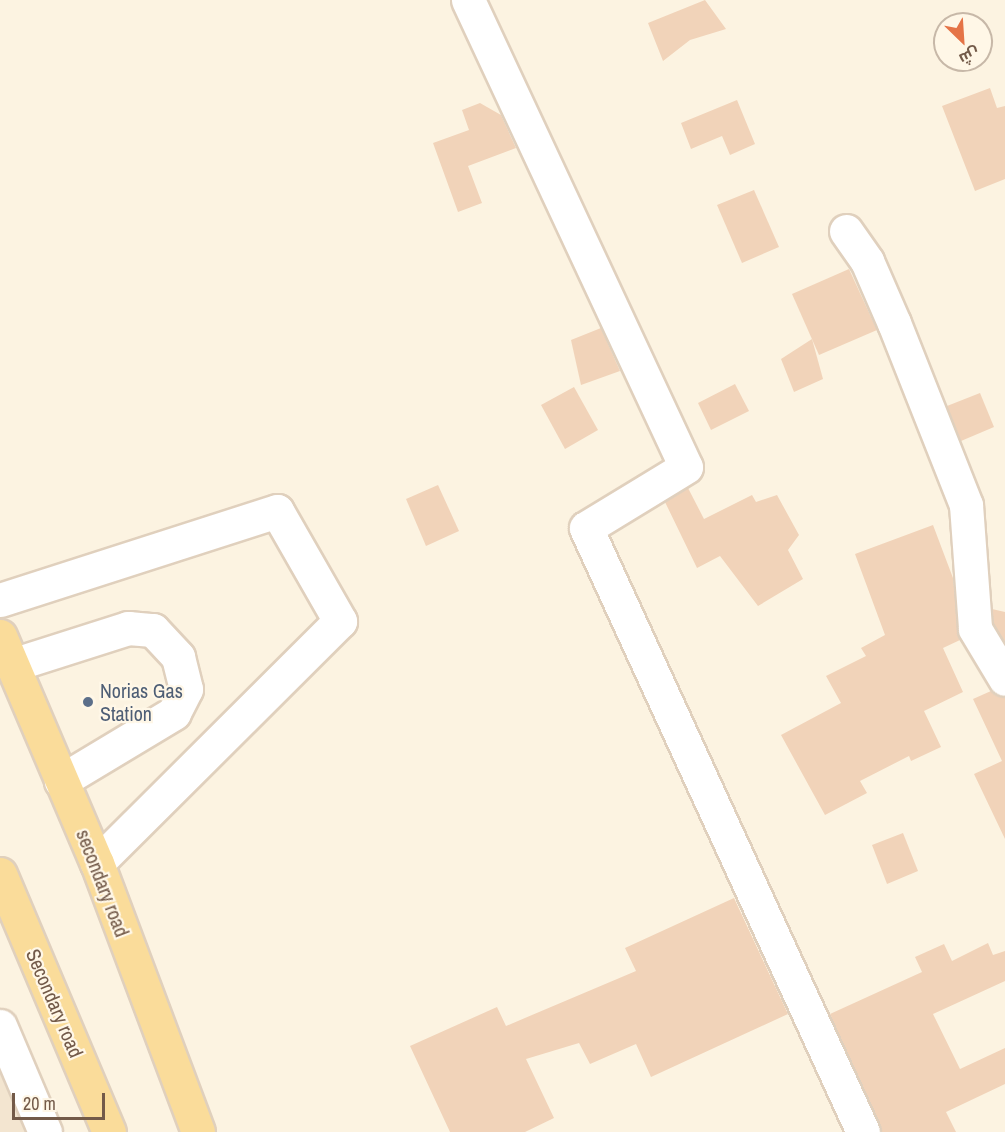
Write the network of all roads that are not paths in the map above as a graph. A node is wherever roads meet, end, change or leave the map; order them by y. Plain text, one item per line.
1 (468, 0) edge
2 (846, 231) dead end
3 (0, 600) edge
4 (6, 651) edge
5 (1005, 679) edge
6 (61, 780) junction
7 (97, 863) junction
8 (0, 874) edge
9 (0, 1026) edge
10 (45, 1132) edge
11 (110, 1132) edge
12 (198, 1132) edge
13 (863, 1132) edge

1 - 13 street
2 - 5 street
3 - 7 street
4 - 6 main road, secondary road
4 - 6 street
6 - 7 main road, secondary road
7 - 12 main road, secondary road
8 - 11 main road, Secondary road
9 - 10 street

